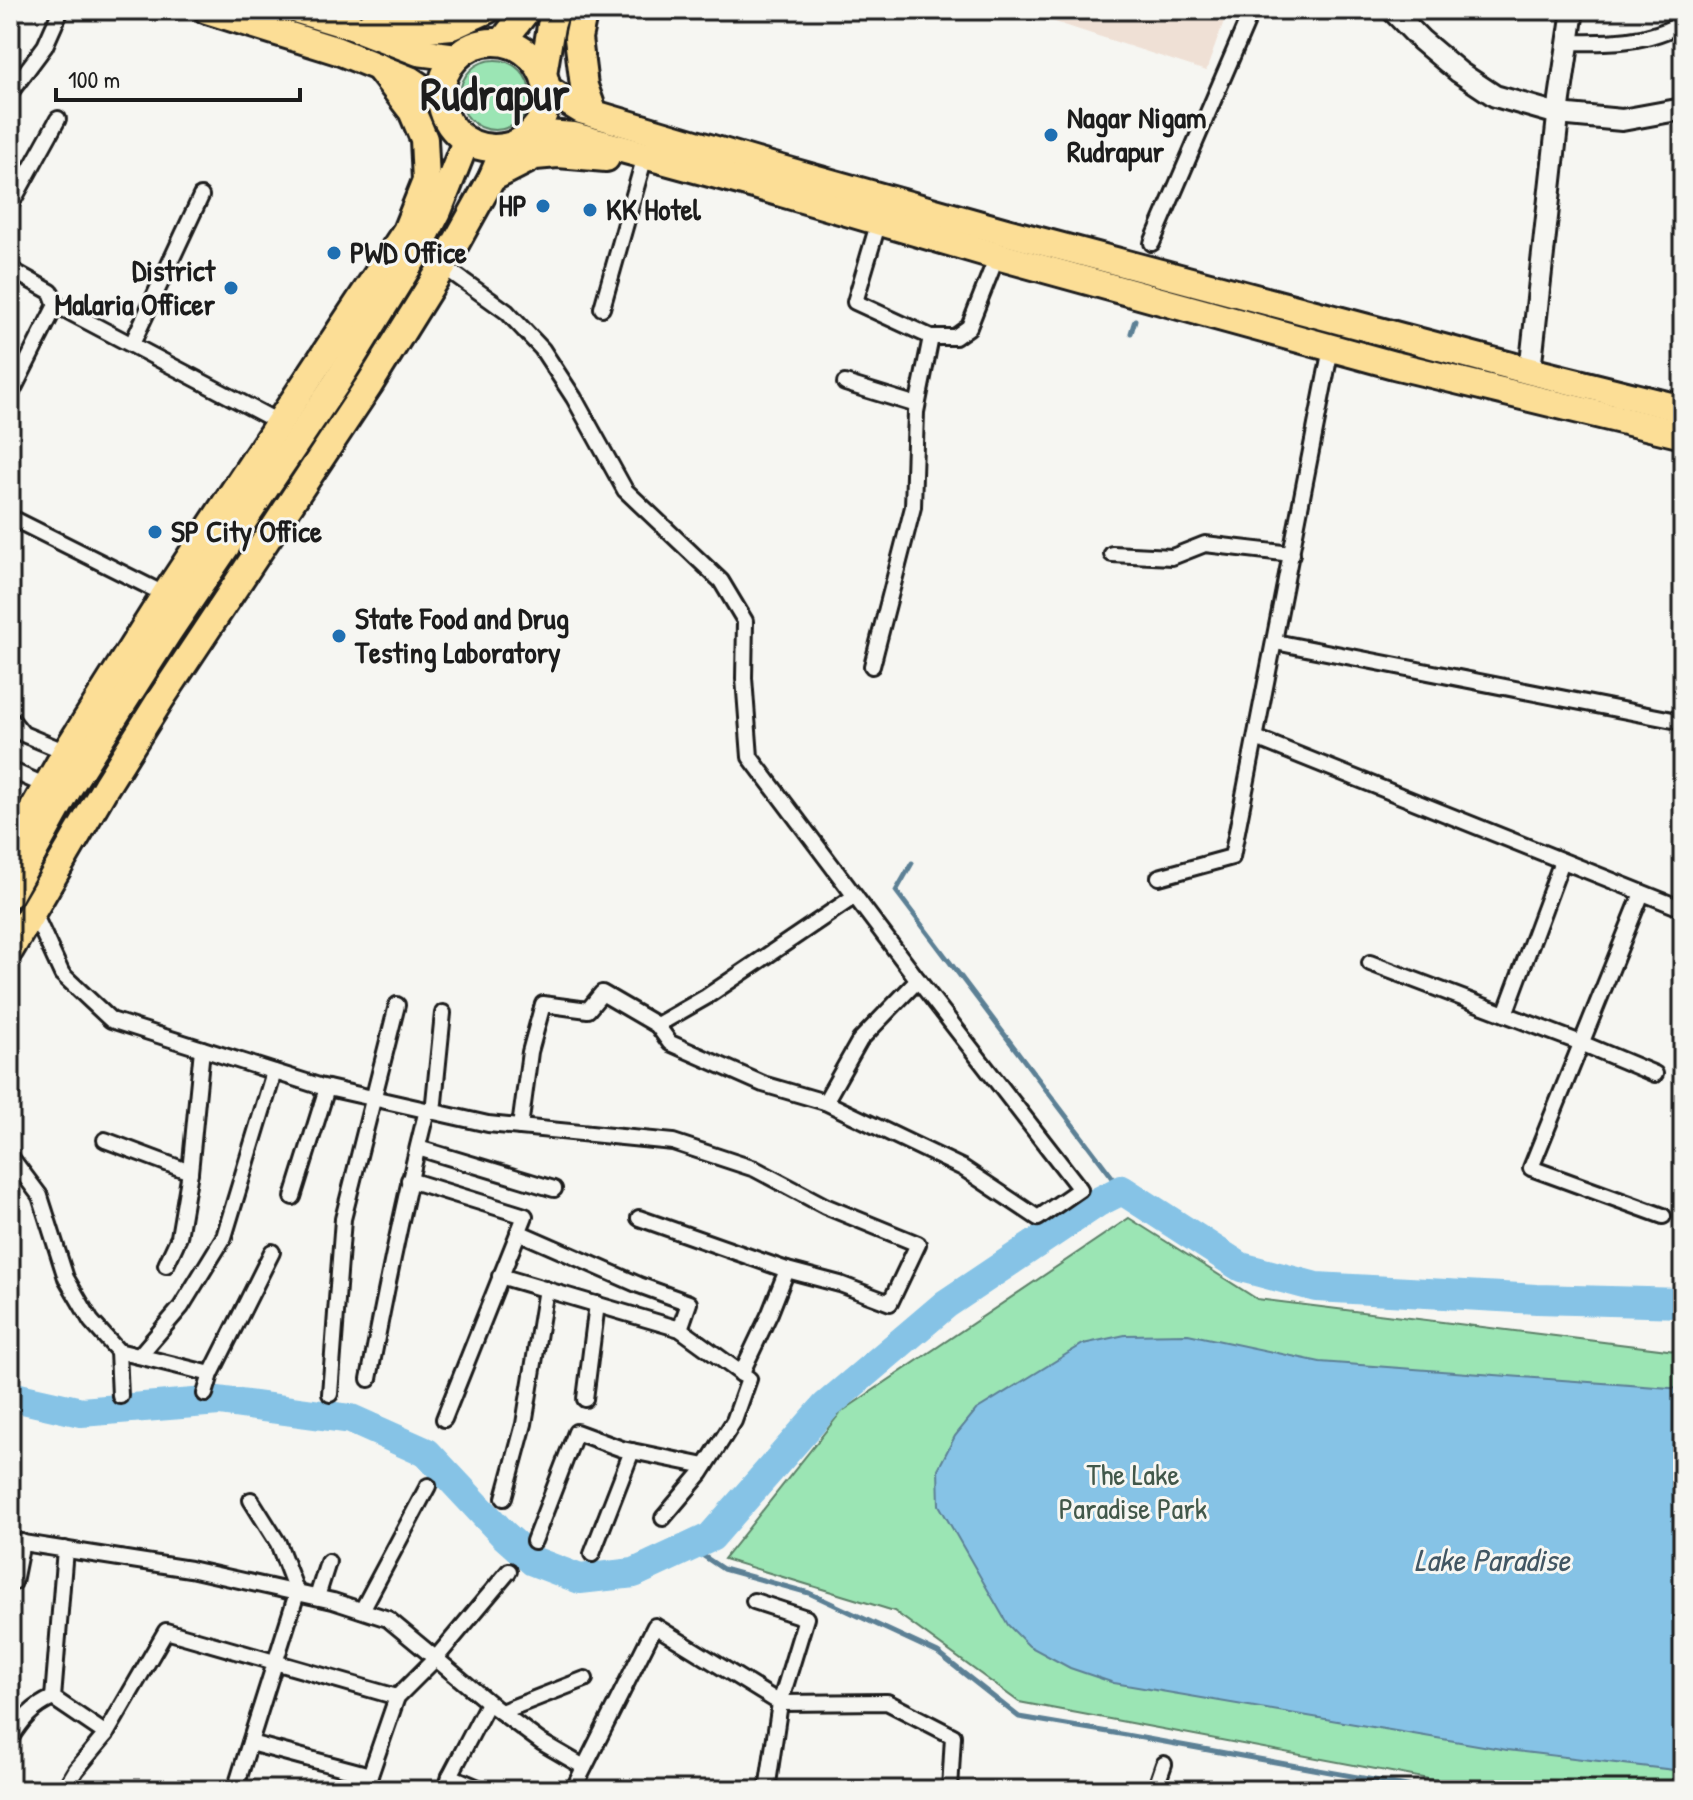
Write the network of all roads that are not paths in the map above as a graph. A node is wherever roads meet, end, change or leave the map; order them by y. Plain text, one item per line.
1 (61, 10) edge
2 (207, 10) edge
3 (300, 10) edge
4 (487, 10) edge
5 (527, 10) edge
6 (556, 10) edge
7 (584, 10) edge
8 (1252, 10) edge
9 (1392, 10) edge
10 (1573, 10) edge
11 (395, 18) edge
12 (1683, 22) edge
13 (351, 26) junction
14 (502, 42) junction
15 (1568, 42) junction
16 (457, 57) junction
17 (378, 67) junction
18 (545, 82) junction
19 (10, 93) edge
20 (441, 101) junction
21 (1683, 107) edge
22 (594, 114) junction
23 (1558, 114) junction
24 (58, 119) dead end
25 (532, 133) junction
26 (466, 141) junction
27 (505, 147) junction
28 (645, 156) junction
29 (757, 174) junction
30 (492, 178) junction
31 (201, 196) dead end
32 (10, 206) edge
33 (879, 221) junction
34 (1152, 243) dead end
35 (1002, 244) junction
36 (443, 266) junction
37 (10, 269) edge
38 (56, 305) junction
39 (602, 308) dead end
40 (931, 337) junction
41 (1403, 337) junction
42 (132, 344) junction
43 (1331, 348) junction
44 (1394, 365) junction
45 (1530, 371) junction
46 (845, 383) dead end
47 (10, 396) edge
48 (1524, 397) junction
49 (917, 405) junction
50 (1683, 409) edge
51 (290, 428) junction
52 (1683, 435) edge
53 (10, 517) edge
54 (1112, 554) dead end
55 (1292, 554) junction
56 (176, 600) junction
57 (1275, 642) junction
58 (872, 666) dead end
59 (10, 718) edge
60 (1683, 722) edge
61 (1256, 738) junction
62 (76, 756) junction
63 (10, 770) edge
64 (56, 790) junction
65 (1562, 861) junction
66 (1159, 877) dead end
67 (1642, 893) junction
68 (10, 894) edge
69 (855, 896) junction
70 (1683, 909) edge
71 (33, 911) junction
72 (10, 950) edge
73 (1370, 963) dead end
74 (918, 980) junction
75 (397, 1005) dead end
76 (443, 1013) dead end
77 (1505, 1014) junction
78 (657, 1025) junction
79 (1581, 1043) junction
80 (202, 1049) junction
81 (274, 1072) junction
82 (1655, 1074) dead end
83 (327, 1088) junction
84 (373, 1098) junction
85 (825, 1102) junction
86 (430, 1111) junction
87 (520, 1127) junction
88 (105, 1140) dead end
89 (418, 1148) junction
90 (10, 1156) edge
91 (190, 1172) junction
92 (409, 1180) junction
93 (554, 1189) dead end
94 (293, 1197) dead end
95 (1663, 1216) dead end
96 (639, 1218) dead end
97 (518, 1232) junction
98 (272, 1252) dead end
99 (166, 1265) dead end
100 (787, 1270) junction
101 (500, 1276) junction
102 (546, 1289) junction
103 (597, 1304) junction
104 (680, 1329) junction
105 (118, 1351) junction
106 (139, 1356) junction
107 (211, 1374) junction
108 (741, 1374) junction
109 (369, 1379) dead end
110 (205, 1394) dead end
111 (330, 1394) dead end
112 (120, 1396) dead end
113 (585, 1399) dead end
114 (444, 1419) dead end
115 (632, 1451) junction
116 (705, 1466) junction
117 (428, 1486) dead end
118 (504, 1498) dead end
119 (251, 1500) dead end
120 (663, 1518) dead end
121 (16, 1541) edge
122 (534, 1541) dead end
123 (65, 1549) junction
124 (592, 1554) dead end
125 (328, 1562) dead end
126 (509, 1571) dead end
127 (14, 1582) dead end
128 (297, 1593) junction
129 (317, 1597) junction
130 (754, 1601) dead end
131 (362, 1610) junction
132 (436, 1658) junction
133 (275, 1662) junction
134 (585, 1679) dead end
135 (397, 1697) junction
136 (53, 1698) junction
137 (488, 1703) junction
138 (780, 1703) junction
139 (10, 1709) edge
140 (501, 1712) junction
141 (25, 1717) junction
142 (106, 1734) junction
143 (10, 1739) edge
144 (250, 1743) junction
145 (1164, 1764) dead end
146 (584, 1767) junction
147 (370, 1775) junction
148 (448, 1783) edge
149 (64, 1790) edge
150 (235, 1790) edge
151 (365, 1790) edge
152 (483, 1790) edge
153 (573, 1790) edge
154 (767, 1790) edge
155 (950, 1790) edge
156 (1155, 1790) edge

1 - 19 street
2 - 17 highway
3 - 13 highway
4 - 11 highway
5 - 14 highway
6 - 18 highway
7 - 22 highway
8 - 34 street
9 - 23 street
10 - 15 street
11 - 13 highway
12 - 15 street
13 - 16 highway
14 - 16 highway
14 - 18 highway
15 - 23 street
16 - 20 highway
17 - 20 highway
17 - 51 highway
18 - 22 highway
18 - 25 highway
20 - 26 highway
21 - 23 street
22 - 29 highway
23 - 45 street
24 - 32 street
25 - 27 highway
25 - 28 highway
26 - 27 highway
26 - 51 highway
27 - 30 highway
28 - 29 highway
28 - 30 highway
28 - 39 street
29 - 33 highway
29 - 35 highway
30 - 36 highway
31 - 42 street
33 - 35 highway
33 - 40 street
35 - 40 street
35 - 41 highway
35 - 43 highway
36 - 69 street
36 - 71 highway
37 - 38 street
38 - 42 street
38 - 47 street
40 - 49 street
41 - 44 highway
41 - 45 highway
42 - 51 street
43 - 44 highway
43 - 55 street
44 - 48 highway
45 - 48 highway
45 - 50 highway
46 - 49 street
48 - 52 highway
49 - 58 street
51 - 56 highway
53 - 56 street
54 - 55 street
55 - 57 street
56 - 62 highway
57 - 60 street
57 - 61 street
59 - 62 street
61 - 65 street
61 - 66 street
62 - 64 highway
63 - 64 street
64 - 68 highway
65 - 67 street
65 - 77 street
67 - 70 street
67 - 79 street
69 - 74 street
69 - 78 street
71 - 72 highway
71 - 80 street
73 - 77 street
74 - 85 street
74 - 85 street
75 - 84 street
76 - 86 street
77 - 79 street
78 - 85 street
78 - 87 street
79 - 82 street
79 - 95 street
80 - 81 street
80 - 91 street
81 - 83 street
81 - 106 street
83 - 84 street
83 - 94 street
84 - 86 street
84 - 111 street
86 - 87 street
86 - 89 street
87 - 100 street
88 - 91 street
89 - 92 street
89 - 93 street
90 - 105 street
91 - 99 street
92 - 97 street
92 - 109 street
96 - 100 street
97 - 101 street
97 - 104 street
98 - 107 street
100 - 108 street
101 - 102 street
101 - 114 street
102 - 103 street
102 - 118 street
103 - 104 street
103 - 113 street
104 - 108 street
105 - 106 street
105 - 112 street
106 - 107 street
107 - 110 street
108 - 116 street
115 - 116 street
115 - 122 street
115 - 124 street
116 - 120 street
117 - 131 street
119 - 128 street
121 - 123 street
121 - 127 street
123 - 128 street
123 - 136 street
125 - 129 street
126 - 132 street
128 - 129 street
128 - 133 street
129 - 131 street
130 - 138 street
131 - 132 street
132 - 135 street
132 - 137 street
133 - 135 street
133 - 142 street
133 - 144 street
134 - 140 street
135 - 147 street
136 - 141 street
136 - 142 street
137 - 140 street
137 - 148 street
138 - 146 street
138 - 154 street
138 - 155 street
139 - 141 street
140 - 146 street
141 - 143 street
142 - 149 street
144 - 147 street
144 - 150 street
145 - 156 street
146 - 153 street
147 - 151 street
148 - 152 street

